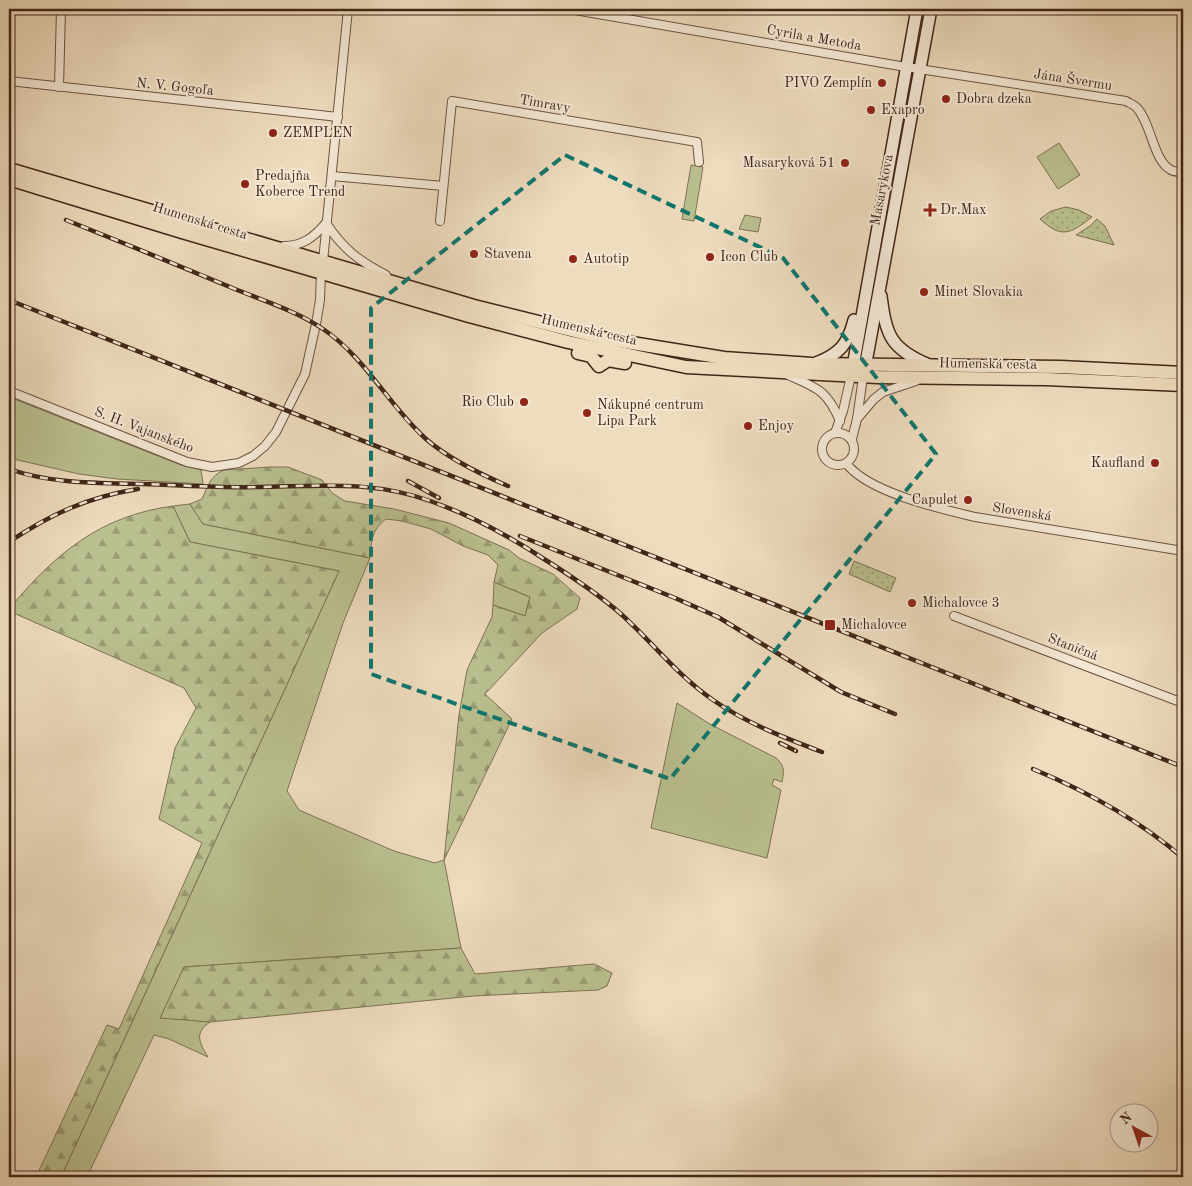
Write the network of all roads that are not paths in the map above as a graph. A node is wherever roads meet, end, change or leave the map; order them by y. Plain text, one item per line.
1 (61, 9) edge
2 (348, 9) edge
3 (569, 9) edge
4 (917, 9) edge
5 (931, 9) edge
6 (907, 67) junction
7 (920, 68) junction
8 (9, 81) edge
9 (59, 87) junction
10 (338, 117) junction
11 (699, 162) dead end
12 (9, 169) edge
13 (1183, 172) edge
14 (332, 176) junction
15 (9, 179) edge
16 (443, 186) junction
17 (440, 221) dead end
18 (326, 223) junction
19 (263, 243) junction
20 (322, 267) junction
21 (879, 285) junction
22 (410, 287) junction
23 (865, 293) junction
24 (812, 364) junction
25 (931, 366) junction
26 (858, 371) junction
27 (1183, 373) edge
28 (784, 374) junction
29 (925, 378) junction
30 (1183, 385) edge
31 (9, 391) edge
32 (857, 419) junction
33 (840, 421) junction
34 (835, 433) junction
35 (852, 440) junction
36 (846, 463) junction
37 (1183, 551) edge
38 (954, 616) dead end
39 (1183, 703) edge

1 - 9 street
2 - 10 street, S. H. Vajanského
3 - 6 street, Cyrila a Metoda
4 - 6 main road, Masarykova
5 - 7 main road, Masarykova
6 - 7 street, Cyrila a Metoda
6 - 23 main road, Masarykova
7 - 13 street, Jána Švermu
7 - 21 main road, Masarykova
8 - 9 street, N. V. Gogoľa
9 - 10 street, N. V. Gogoľa
10 - 14 street, S. H. Vajanského
11 - 16 street, Timravy
12 - 19 main road, Humenská cesta
14 - 16 street
14 - 18 street, S. H. Vajanského
15 - 20 main road, Humenská cesta
16 - 17 street, Timravy
18 - 19 street
18 - 20 street, S. H. Vajanského
18 - 22 street
19 - 20 main road, Humenská cesta
20 - 22 main road, Humenská cesta
20 - 28 main road, Humenská cesta
20 - 31 street, S. H. Vajanského
21 - 25 main road
21 - 26 main road, Masarykova
22 - 24 main road, Humenská cesta
23 - 24 main road
23 - 26 main road, Masarykova
24 - 26 main road, Humenská cesta
25 - 26 main road, Humenská cesta
25 - 27 main road, Humenská cesta
26 - 28 main road, Humenská cesta
26 - 29 main road, Humenská cesta
26 - 32 street
26 - 33 street
28 - 33 street
29 - 30 main road, Humenská cesta
29 - 32 street
32 - 35 street
33 - 34 street
34 - 35 street
34 - 36 street
35 - 36 street
36 - 37 street, Slovenská
38 - 39 street, Staničná

